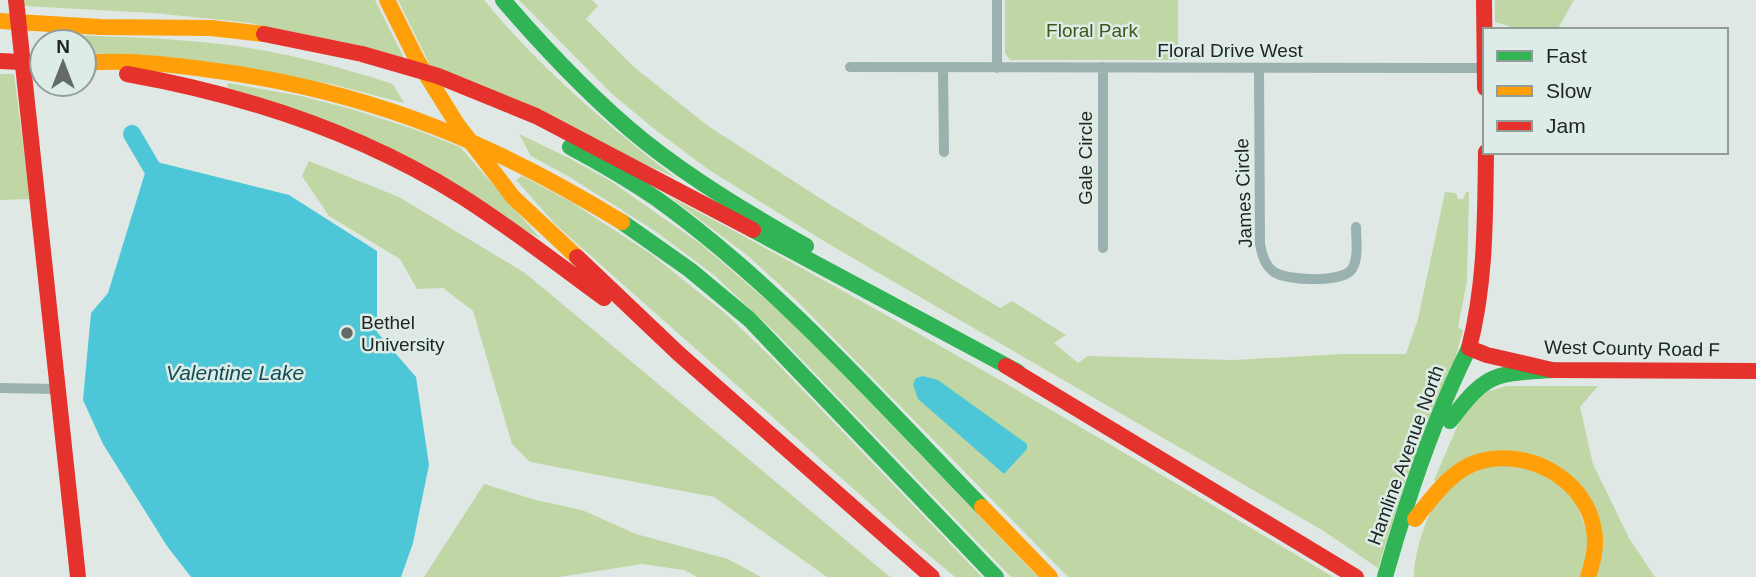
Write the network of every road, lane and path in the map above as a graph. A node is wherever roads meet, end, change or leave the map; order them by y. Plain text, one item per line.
1 (16, 0) edge
2 (387, 0) edge
3 (503, 0) edge
4 (997, 0) edge
5 (1484, 0) edge
6 (0, 21) edge
7 (1484, 28) edge
8 (0, 61) edge
9 (28, 62) edge
10 (98, 63) edge
11 (850, 67) dead end
12 (1103, 67) junction
13 (943, 68) junction
14 (997, 68) junction
15 (1259, 68) junction
16 (1483, 68) edge
17 (98, 70) edge
18 (533, 122) junction
19 (944, 152) dead end
20 (1486, 154) edge
21 (1356, 227) dead end
22 (1103, 248) dead end
23 (1469, 348) junction
24 (678, 353) junction
25 (1552, 370) junction
26 (1756, 371) edge
27 (1018, 372) junction
28 (0, 388) edge
29 (57, 389) junction
30 (1450, 421) junction
31 (1216, 493) junction
32 (1415, 519) junction
33 (1394, 574) edge
34 (78, 577) edge
35 (932, 577) edge
36 (996, 577) edge
37 (1050, 577) edge
38 (1356, 577) edge
39 (1379, 577) edge
40 (1588, 577) edge

1 - 29 main road
2 - 24 main road
3 - 27 main road
4 - 14 street
5 - 7 main road
6 - 18 main road
8 - 9 main road
10 - 36 main road
11 - 13 street, Floral Drive West
12 - 14 street, Floral Drive West
12 - 15 street, Floral Drive West
12 - 22 street, Gale Circle
13 - 14 street, Floral Drive West
13 - 19 street
15 - 16 street, Floral Drive West
15 - 21 street, James Circle
17 - 24 main road
18 - 27 main road
18 - 37 main road
20 - 23 main road, Hamline Avenue North
23 - 25 main road, West County Road F
23 - 30 main road, Hamline Avenue North
23 - 33 main road, Hamline Avenue North
24 - 35 main road
25 - 26 main road, West County Road F
25 - 30 main road
27 - 31 main road
28 - 29 street
29 - 34 main road
30 - 32 main road, Hamline Avenue North
31 - 38 main road
31 - 39 main road
32 - 33 main road, Hamline Avenue North
32 - 40 main road

